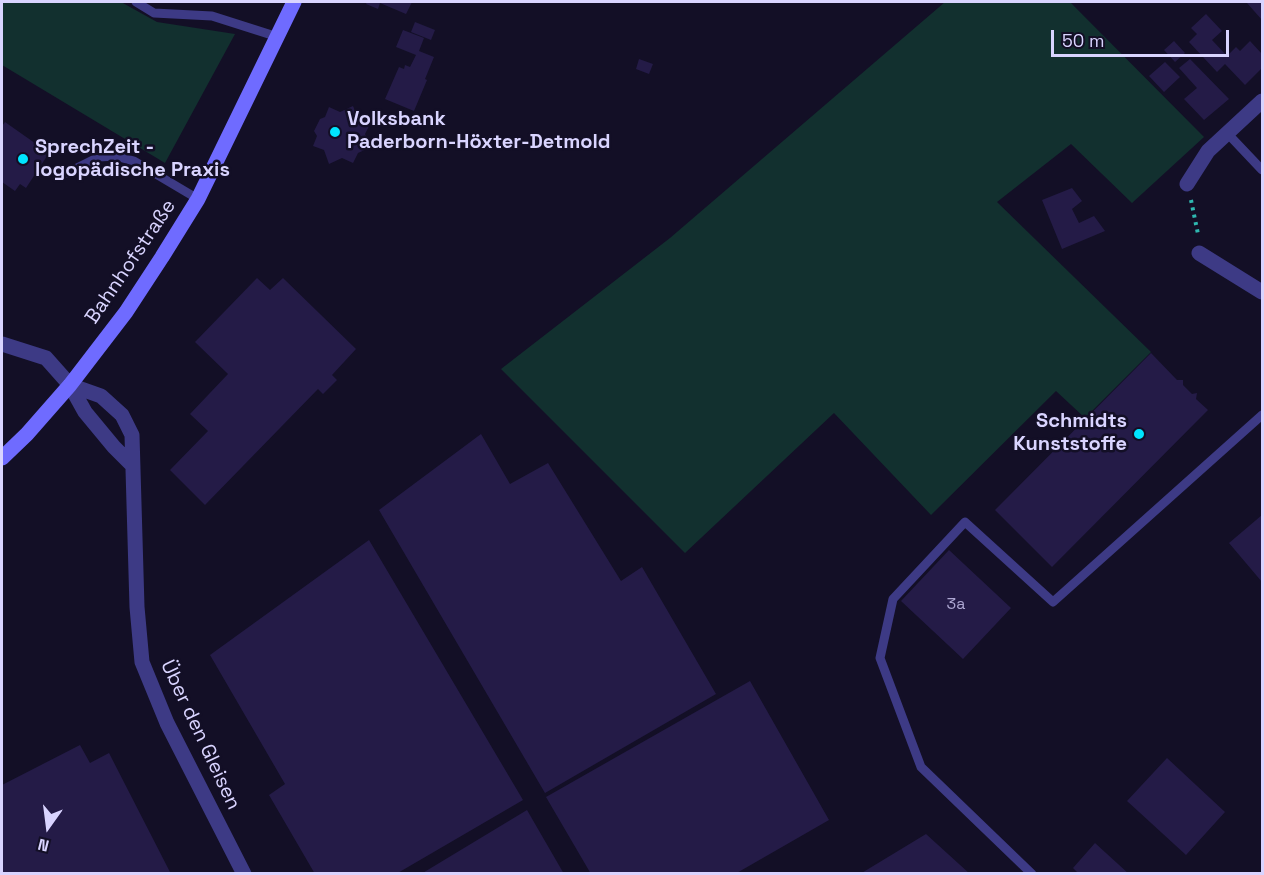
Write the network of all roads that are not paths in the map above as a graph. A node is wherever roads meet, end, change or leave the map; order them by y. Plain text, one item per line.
1 (136, 2) edge
2 (294, 2) edge
3 (278, 37) junction
4 (1263, 101) edge
5 (1228, 134) junction
6 (1263, 170) edge
7 (68, 173) dead end
8 (1187, 184) road end
9 (198, 199) junction
10 (1199, 253) road end
11 (1263, 292) edge
12 (2, 344) edge
13 (70, 385) junction
14 (1263, 415) edge
15 (2, 458) edge
16 (133, 466) junction
17 (244, 873) edge
18 (1032, 873) edge

1 - 3 lane
2 - 3 main road, Bahnhofstraße
3 - 9 main road, Bahnhofstraße
4 - 5 street
5 - 6 lane
5 - 8 street
7 - 9 lane
9 - 13 main road, Bahnhofstraße
10 - 11 street
12 - 13 street
13 - 15 main road, Bahnhofstraße
13 - 16 street
13 - 16 street, Über den Gleisen
14 - 18 lane
16 - 17 street, Über den Gleisen

